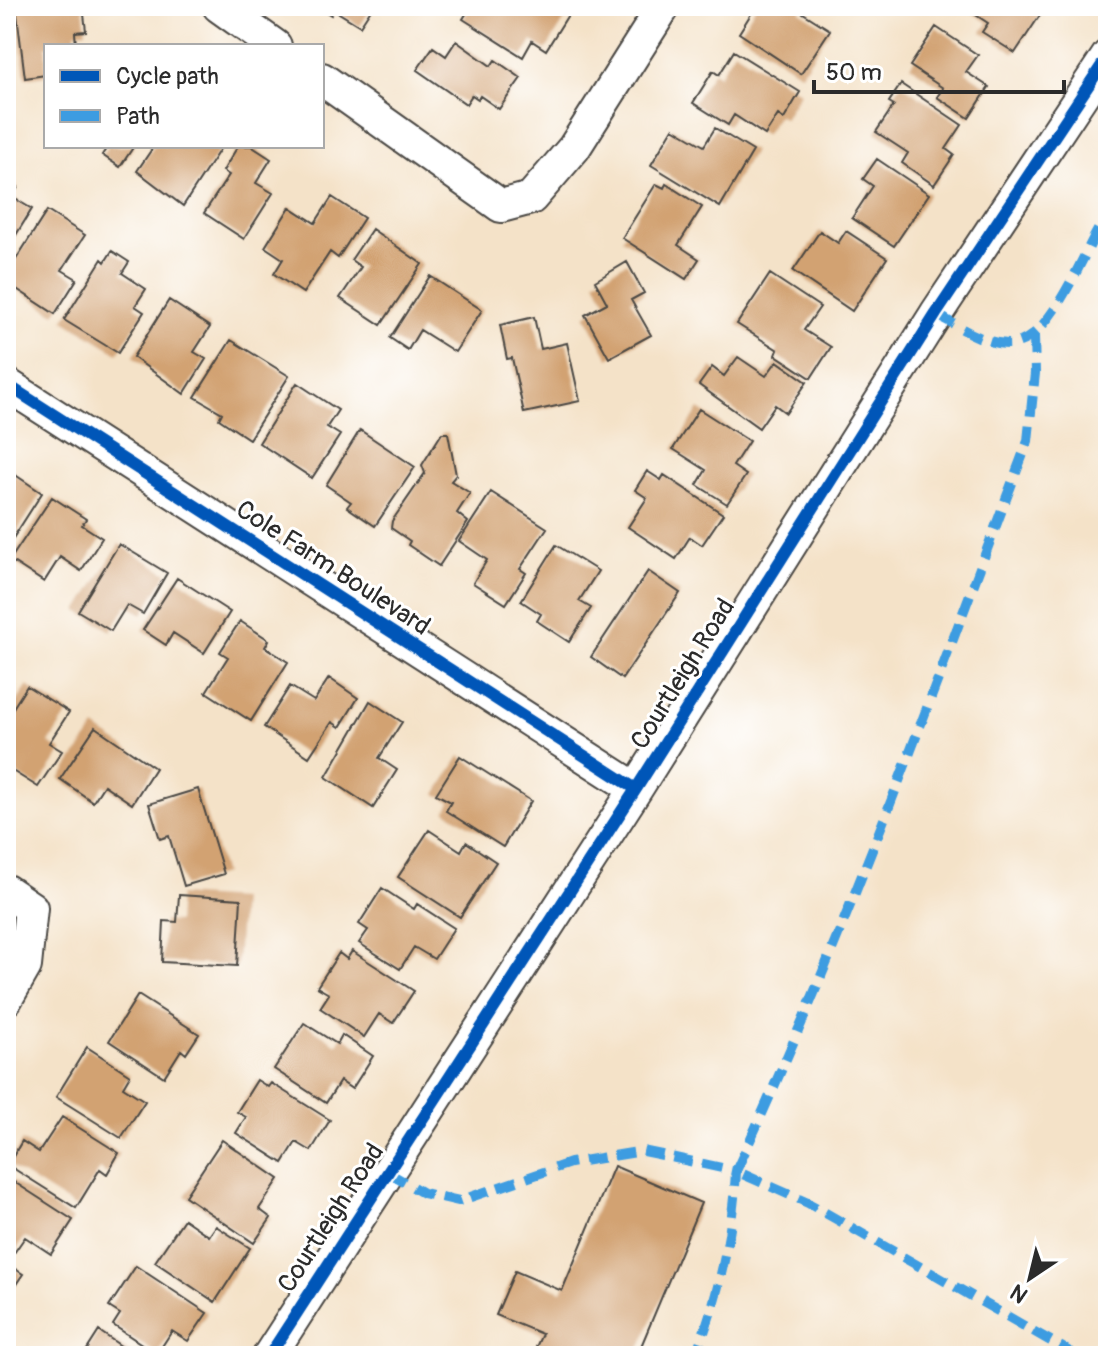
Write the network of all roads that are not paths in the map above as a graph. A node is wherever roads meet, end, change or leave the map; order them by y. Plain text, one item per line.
1 (219, 6) edge
2 (664, 6) edge
3 (272, 44) edge
4 (1108, 56) edge
5 (324, 80) edge
6 (6, 384) edge
7 (636, 789) junction
8 (6, 891) edge
9 (6, 999) edge
10 (269, 1356) edge

1 - 3 street
2 - 5 street
4 - 7 street, Courtleigh Road
6 - 7 street, Cole Farm Boulevard
7 - 10 street, Courtleigh Road
8 - 9 street

